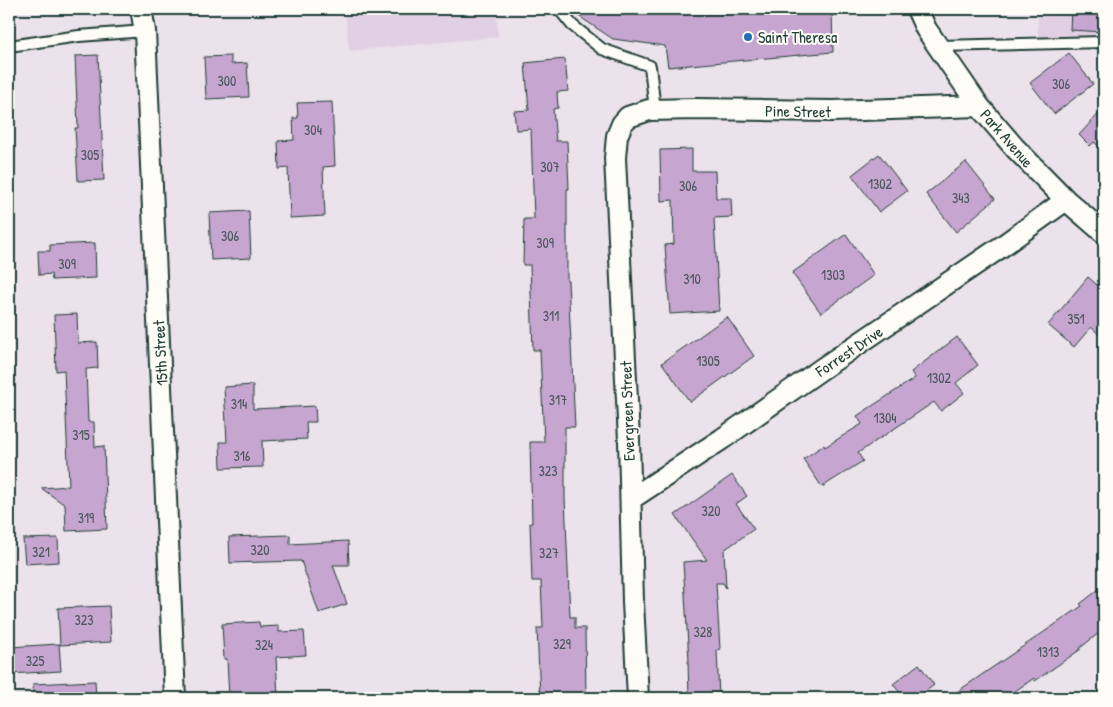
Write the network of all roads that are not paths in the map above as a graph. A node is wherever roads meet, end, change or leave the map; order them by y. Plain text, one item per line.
1 (141, 9) edge
2 (559, 9) edge
3 (908, 9) edge
4 (917, 9) edge
5 (926, 29) junction
6 (144, 31) junction
7 (1104, 42) edge
8 (9, 46) edge
9 (938, 46) junction
10 (980, 106) junction
11 (655, 110) junction
12 (622, 124) joint
13 (1066, 200) junction
14 (1104, 233) edge
15 (631, 499) junction
16 (175, 698) edge
17 (638, 698) edge

1 - 6 street, 15th Street
2 - 11 lane
3 - 5 street, Park Avenue
4 - 5 street, Park Avenue
5 - 9 street, Park Avenue
6 - 8 lane
6 - 16 street, 15th Street
7 - 9 lane
9 - 10 street, Park Avenue
10 - 11 street, Pine Street
10 - 13 street, Park Avenue
11 - 12 street, Pine Street
12 - 15 street, Evergreen Street
13 - 14 street, Park Avenue
13 - 15 street, Forrest Drive
15 - 17 street, Evergreen Street

